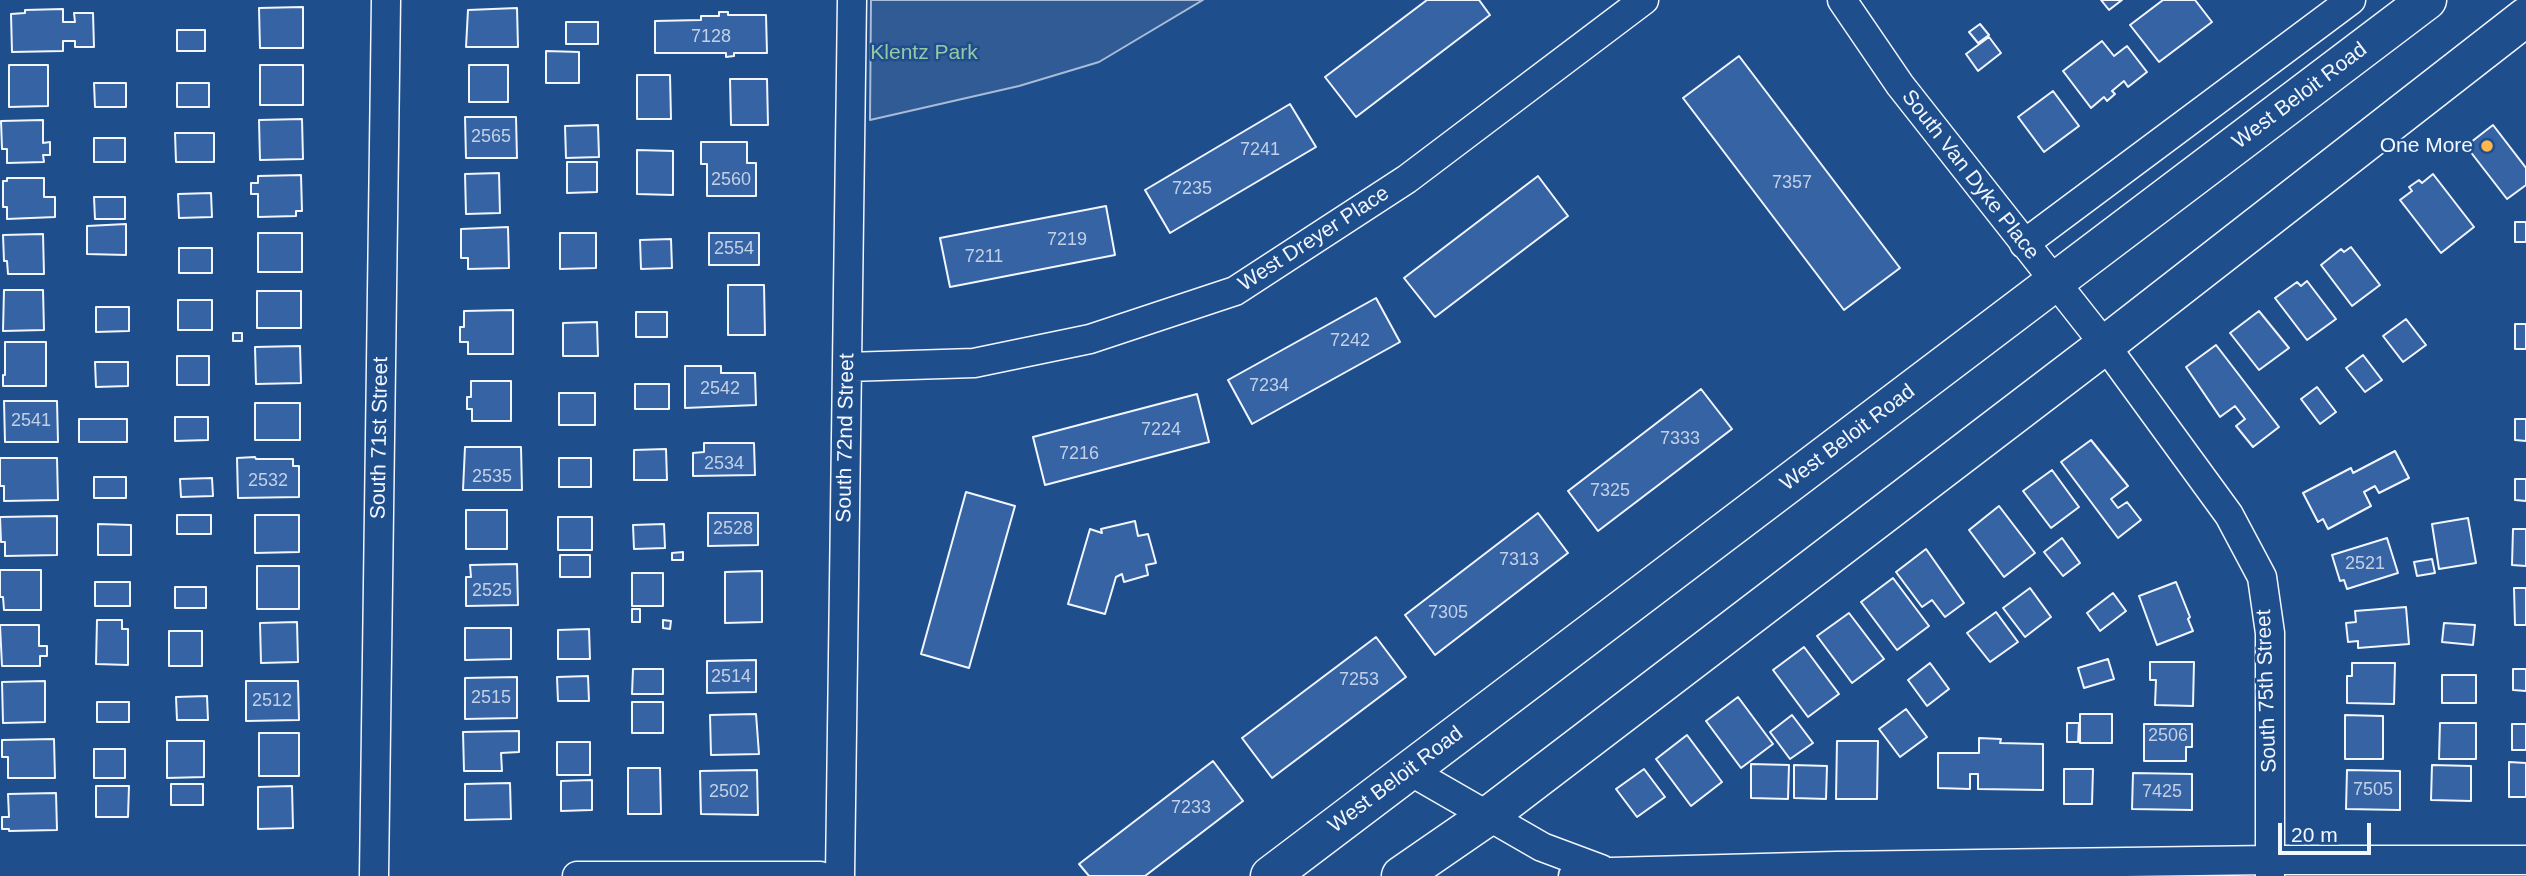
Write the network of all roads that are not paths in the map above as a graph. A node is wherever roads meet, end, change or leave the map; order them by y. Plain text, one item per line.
1 (386, 0) edge
2 (852, 0) edge
3 (1644, 0) edge
4 (1842, 0) edge
5 (2351, 0) edge
6 (2427, 0) edge
7 (2526, 18) edge
8 (2024, 244) junction
9 (2054, 282) junction
10 (2105, 345) junction
11 (847, 367) junction
12 (1410, 771) junction
13 (1488, 816) junction
14 (2526, 860) edge
15 (2270, 868) edge
16 (1835, 871) edge
17 (1611, 872) junction
18 (1274, 875) edge
19 (374, 876) edge
20 (577, 876) edge
21 (820, 876) edge
22 (840, 876) edge
23 (1401, 876) edge
24 (1573, 876) edge

1 - 19 street, South 71st Street
2 - 11 street, South 72nd Street
3 - 11 street, West Dreyer Place
4 - 8 street, South Van Dyke Place
5 - 8 street
6 - 9 main road, West Beloit Road
7 - 10 main road
8 - 9 street, South Van Dyke Place
9 - 10 street, South Van Dyke Place
9 - 12 main road, West Beloit Road
10 - 13 main road
10 - 15 street, South 75th Street
11 - 22 street, South 72nd Street
12 - 13 street
12 - 18 main road, West Beloit Road
13 - 17 street
13 - 23 main road
14 - 15 street
15 - 16 street
16 - 17 street
17 - 24 street
20 - 21 street

